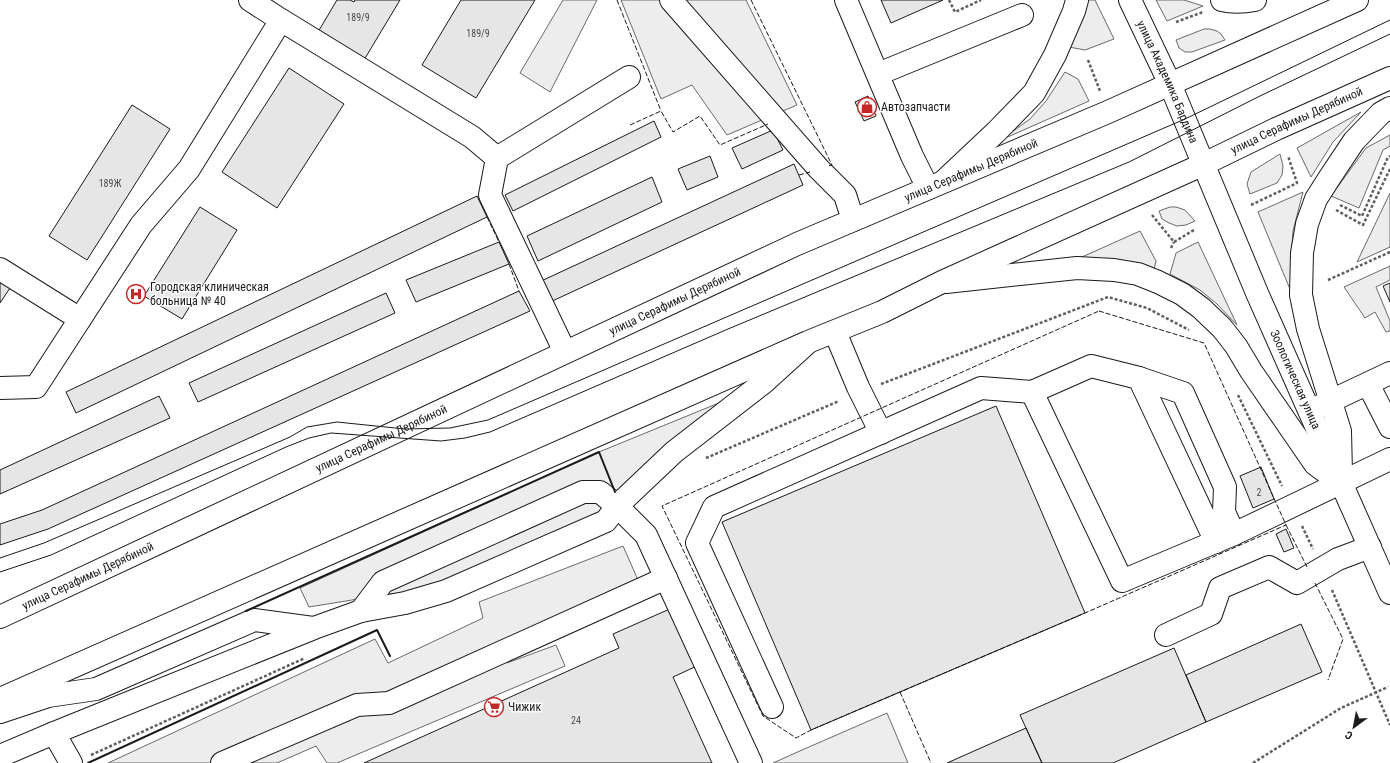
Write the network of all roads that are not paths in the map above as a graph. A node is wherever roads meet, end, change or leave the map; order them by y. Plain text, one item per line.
1 (250, 0) edge
2 (671, 0) edge
3 (846, 0) edge
4 (1077, 0) edge
5 (1130, 0) edge
6 (1256, 0) edge
7 (1357, 0) edge
8 (1219, 4) edge
9 (1022, 15) dead end
10 (281, 20) junction
11 (878, 74) junction
12 (629, 77) dead end
13 (1390, 78) edge
14 (1170, 84) junction
15 (1390, 108) edge
16 (497, 158) junction
17 (1204, 164) junction
18 (935, 186) junction
19 (853, 220) junction
20 (0, 269) edge
21 (942, 282) junction
22 (80, 319) junction
23 (835, 332) junction
24 (808, 342) junction
25 (565, 352) junction
26 (1390, 373) edge
27 (1140, 378) junction
28 (1368, 384) junction
29 (0, 388) edge
30 (1032, 392) junction
31 (1331, 401) junction
32 (1309, 411) junction
33 (1390, 427) edge
34 (881, 433) junction
35 (1390, 459) edge
36 (1341, 483) junction
37 (617, 506) junction
38 (1225, 538) junction
39 (1370, 548) junction
40 (666, 578) junction
41 (1390, 593) edge
42 (361, 611) junction
43 (3, 616) edge
44 (314, 628) junction
45 (1166, 635) dead end
46 (0, 699) edge
47 (772, 707) dead end
48 (0, 712) edge
49 (54, 732) junction
50 (0, 756) edge
51 (80, 760) edge
52 (222, 763) edge
53 (751, 763) edge

1 - 10 main road
2 - 19 main road
3 - 11 main road
4 - 18 main road
5 - 14 main road, улица Академика Бардина
6 - 8 main road
7 - 14 main road, улица Серафимы Дерябиной
9 - 11 main road
10 - 16 main road
10 - 22 main road
11 - 18 main road
12 - 16 main road
13 - 17 main road, улица Серафимы Дерябиной
14 - 17 main road, улица Академика Бардина
14 - 18 main road, улица Серафимы Дерябиной
15 - 31 main road
16 - 25 main road
17 - 21 main road, улица Серафимы Дерябиной
17 - 32 main road, Зоологическая улица
18 - 19 main road, улица Серафимы Дерябиной
19 - 25 main road, улица Серафимы Дерябиной
20 - 22 main road
21 - 23 main road
21 - 36 main road
22 - 29 main road
23 - 24 main road
23 - 34 main road
24 - 37 main road
24 - 46 main road
25 - 43 main road, улица Серафимы Дерябиной
26 - 28 main road
27 - 30 main road
27 - 38 main road
27 - 38 main road
28 - 31 main road
28 - 33 main road
30 - 34 main road
30 - 38 main road
31 - 32 main road
31 - 36 main road
32 - 36 main road, Зоологическая улица
34 - 47 main road
35 - 36 main road
36 - 38 main road
36 - 39 main road, Зоологическая улица
37 - 40 main road
37 - 42 main road
37 - 42 main road
39 - 41 main road, Зоологическая улица
39 - 45 main road
40 - 52 main road
40 - 53 main road
42 - 44 main road
44 - 48 main road
44 - 49 main road
49 - 50 main road
49 - 51 main road

